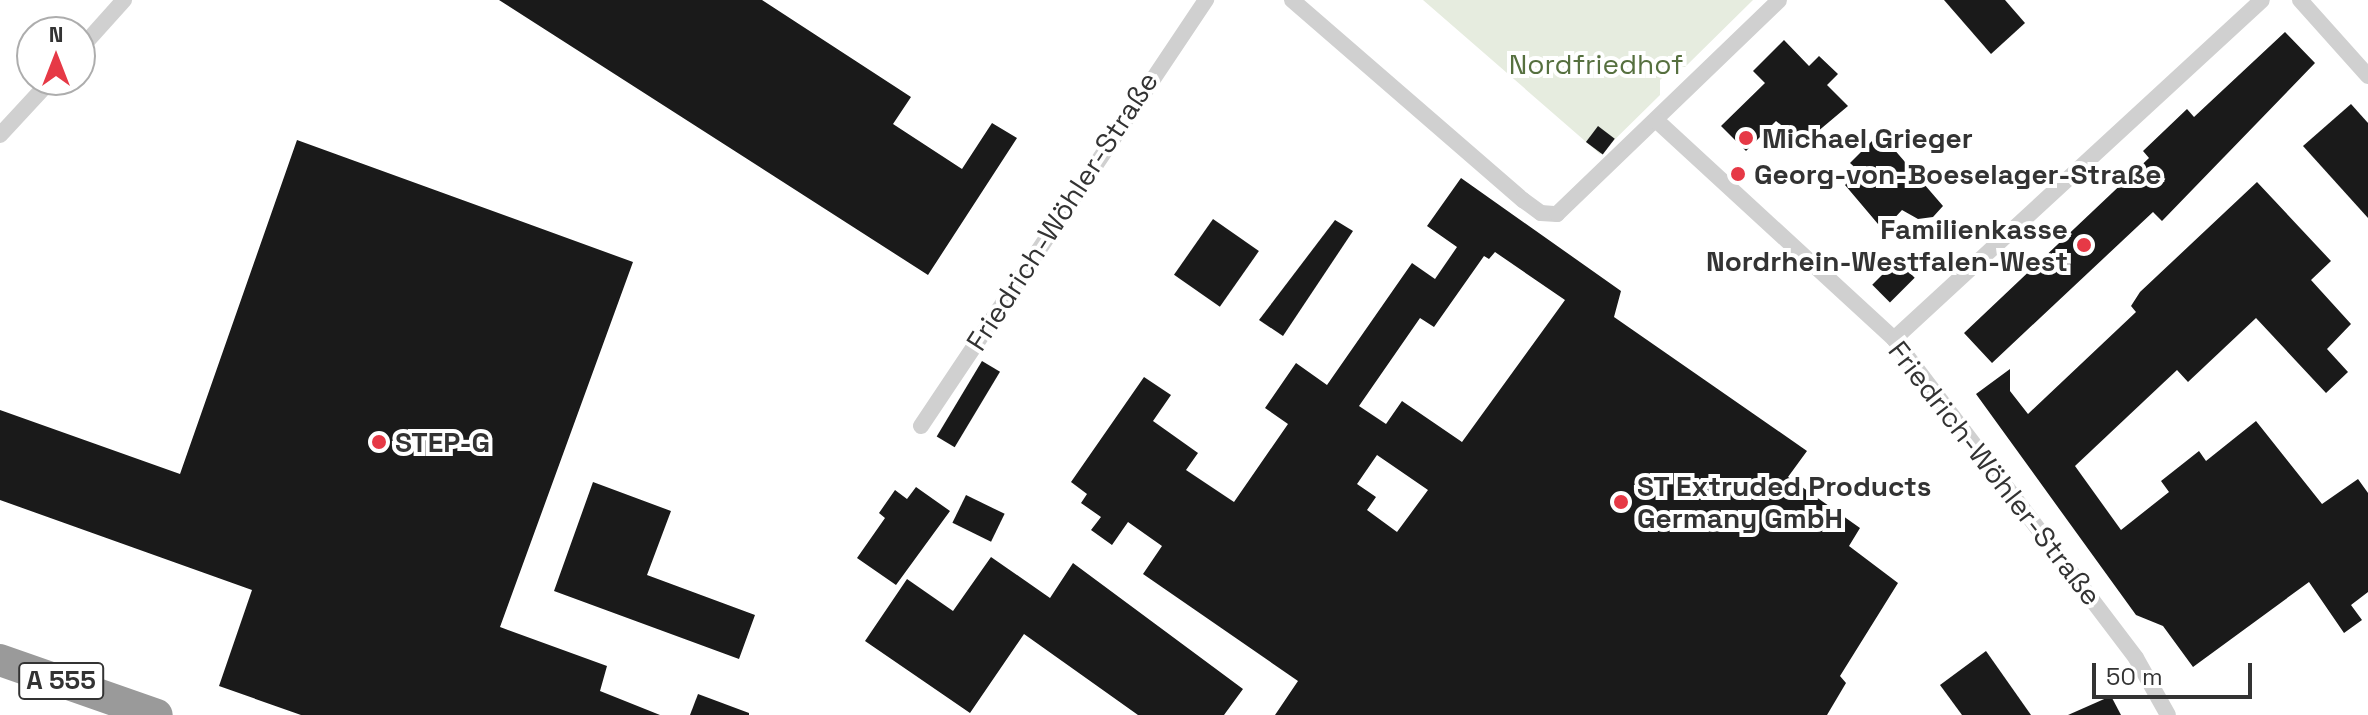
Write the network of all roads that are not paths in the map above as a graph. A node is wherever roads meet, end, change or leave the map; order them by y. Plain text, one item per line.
1 (124, 0) edge
2 (1206, 0) edge
3 (1292, 0) edge
4 (1779, 0) edge
5 (2262, 0) edge
6 (2300, 0) edge
7 (96, 31) edge
8 (2368, 76) edge
9 (35, 96) edge
10 (1656, 120) junction
11 (1, 131) edge
12 (1894, 339) junction
13 (921, 426) dead end
14 (0, 660) edge
15 (157, 715) edge
16 (2168, 715) edge

1 - 7 street
2 - 13 street, Friedrich-Wöhler-Straße
3 - 10 street
4 - 10 street
5 - 12 street
6 - 8 street
9 - 11 street
10 - 12 street, Friedrich-Wöhler-Straße
12 - 16 street, Friedrich-Wöhler-Straße
14 - 15 highway, A 555

